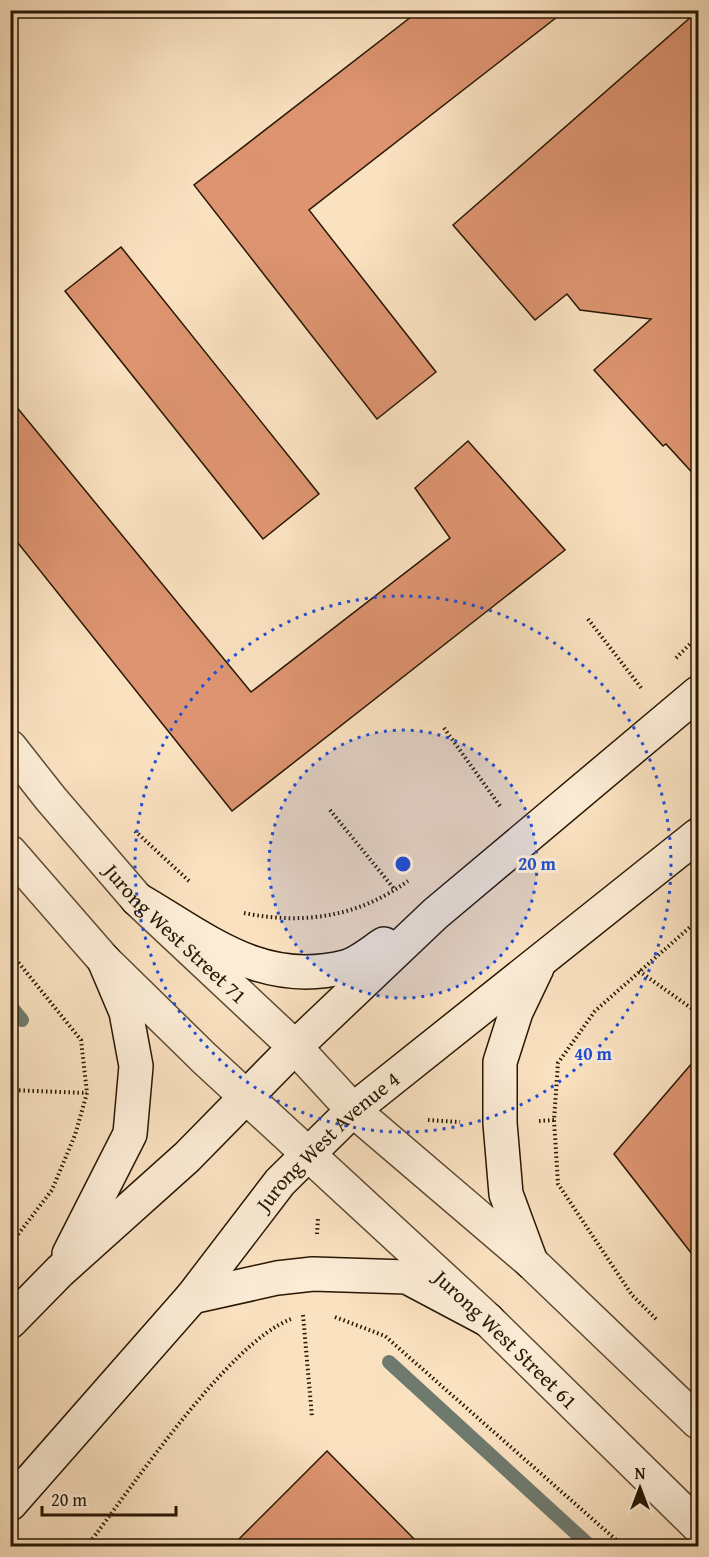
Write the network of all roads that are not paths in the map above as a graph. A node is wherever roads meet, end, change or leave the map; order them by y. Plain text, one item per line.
1 (699, 693) edge
2 (10, 747) edge
3 (699, 835) edge
4 (10, 852) edge
5 (137, 900) junction
6 (435, 914) junction
7 (104, 960) junction
8 (541, 961) junction
9 (295, 1047) junction
10 (247, 1096) junction
11 (354, 1110) junction
12 (309, 1155) junction
13 (531, 1262) junction
14 (60, 1271) junction
15 (192, 1297) junction
16 (488, 1320) junction
17 (10, 1322) edge
18 (699, 1422) edge
19 (10, 1504) edge
20 (699, 1526) edge

1 - 6 main road
2 - 5 main road, Jurong West Street 71
3 - 8 main road, Jurong West Avenue 4
4 - 7 main road
5 - 6 main road
5 - 9 main road, Jurong West Street 71
6 - 9 main road
7 - 10 main road
7 - 14 main road
8 - 11 main road, Jurong West Avenue 4
8 - 13 main road
9 - 10 main road
9 - 11 main road, Jurong West Street 71
10 - 12 main road
10 - 14 main road
11 - 12 main road, Jurong West Avenue 4
11 - 13 main road
12 - 15 main road, Jurong West Avenue 4
12 - 16 main road, Jurong West Street 61
13 - 18 main road
14 - 17 main road
15 - 16 main road
15 - 19 main road, Jurong West Avenue 4
16 - 20 main road, Jurong West Street 61

